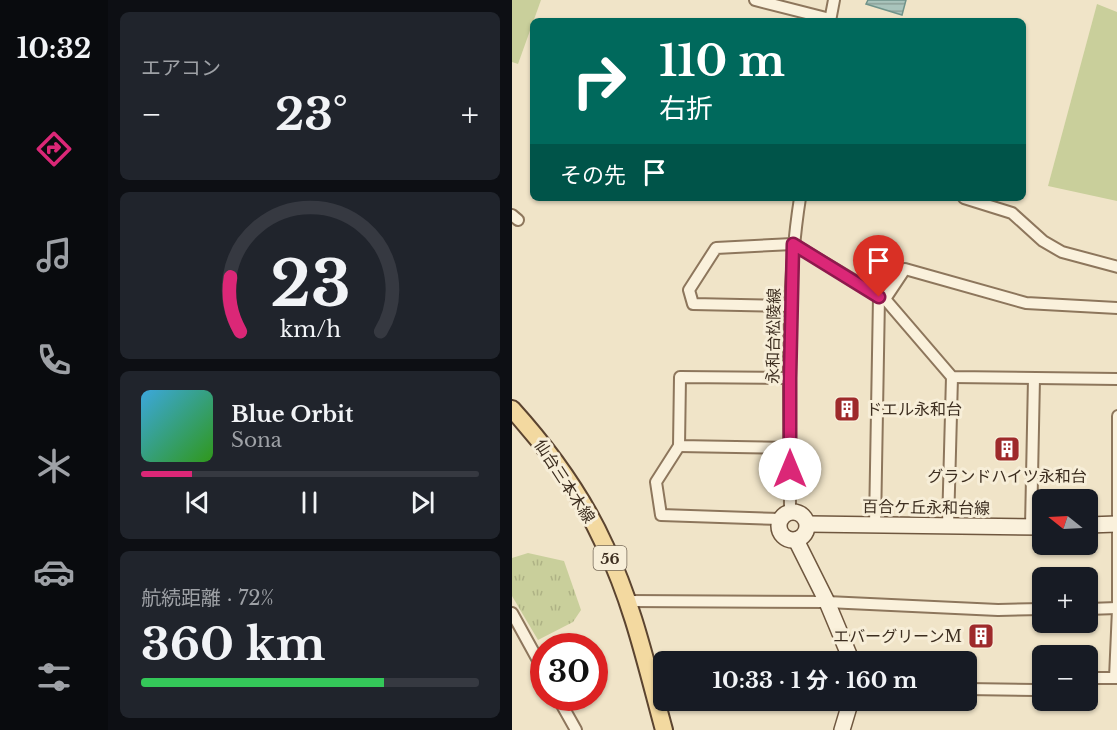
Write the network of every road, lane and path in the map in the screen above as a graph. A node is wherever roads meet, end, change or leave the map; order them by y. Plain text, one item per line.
1 (755, 0) edge
2 (834, 0) edge
3 (822, 18) edge
4 (830, 18) edge
5 (800, 201) edge
6 (974, 201) edge
7 (793, 244) junction
8 (1118, 267) edge
9 (882, 298) junction
10 (792, 306) junction
11 (1118, 308) edge
12 (952, 377) junction
13 (790, 378) junction
14 (1034, 378) junction
15 (1118, 379) edge
16 (512, 409) edge
17 (1118, 416) edge
18 (679, 446) junction
19 (790, 448) junction
20 (1117, 451) edge
21 (1036, 489) edge
22 (785, 515) junction
23 (808, 524) junction
24 (1117, 524) edge
25 (875, 525) junction
26 (1098, 525) edge
27 (948, 526) junction
28 (1032, 527) edge
29 (797, 540) junction
30 (628, 602) junction
31 (827, 602) junction
32 (1118, 608) edge
33 (1032, 609) edge
34 (1098, 609) edge
35 (512, 613) edge
36 (530, 646) edge
37 (847, 651) edge
38 (653, 672) edge
39 (1098, 678) edge
40 (1116, 678) edge
41 (977, 688) edge
42 (1032, 690) edge
43 (565, 711) edge
44 (661, 711) edge
45 (848, 711) edge
46 (576, 730) edge
47 (664, 730) edge
48 (842, 730) edge

1 - 3 street
2 - 4 street
5 - 7 street, 永和台松陵線
6 - 8 street
7 - 9 street
7 - 10 street, 永和台松陵線
7 - 10 street
9 - 11 street
9 - 12 street
9 - 25 street
10 - 13 street, 永和台松陵線
12 - 14 street
12 - 27 street
13 - 18 street
13 - 19 street, 永和台松陵線
14 - 15 street
14 - 21 street
16 - 30 main road, 仙台三本木線 / 56
17 - 20 street
18 - 19 street
18 - 22 street
19 - 22 street, 永和台松陵線
20 - 24 street
22 - 23 street
22 - 29 street
23 - 25 street, 百合ケ丘永和台線
23 - 29 street
24 - 26 street
24 - 32 street
25 - 27 street, 百合ケ丘永和台線
27 - 28 street, 百合ケ丘永和台線
29 - 31 street
30 - 31 street
30 - 38 main road, 仙台三本木線 / 56
31 - 33 street
31 - 37 street
32 - 34 street
32 - 40 street
35 - 36 street
39 - 40 street
41 - 42 street
43 - 46 street
44 - 47 main road, 仙台三本木線 / 56
45 - 48 street

